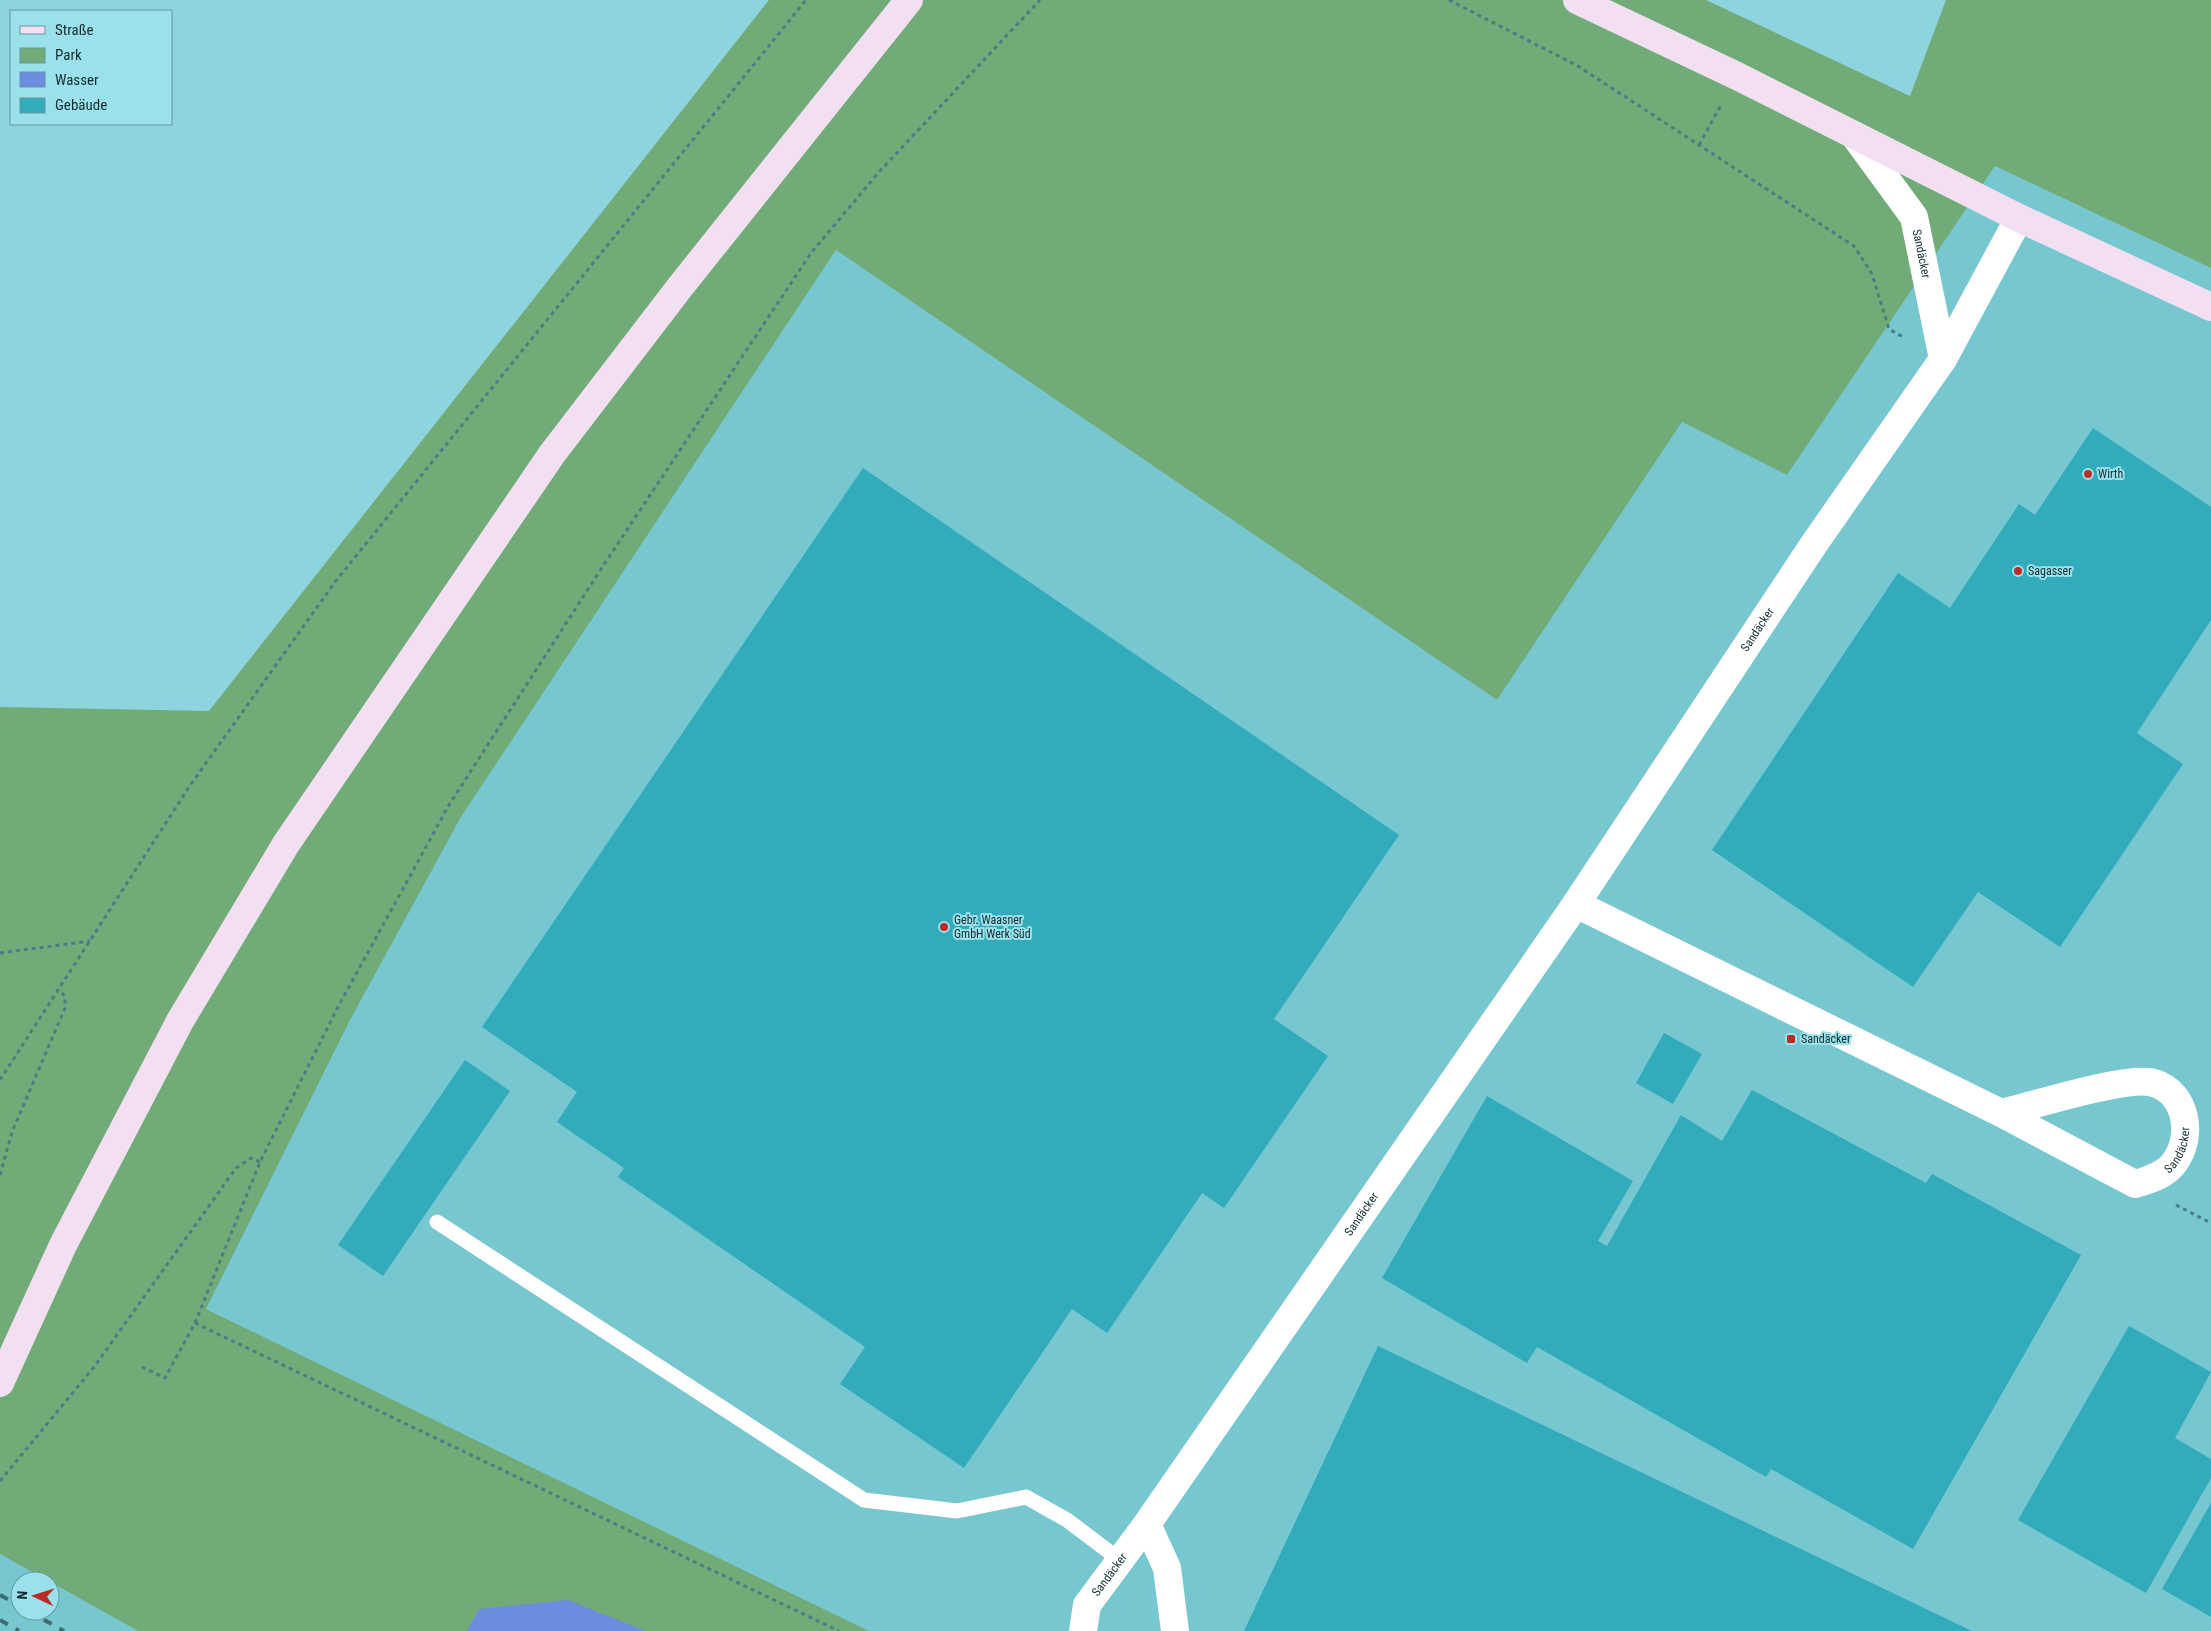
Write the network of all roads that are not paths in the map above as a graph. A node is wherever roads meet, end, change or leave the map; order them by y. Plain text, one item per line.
1 (909, 0) edge
2 (1577, 0) edge
3 (1854, 135) junction
4 (2019, 218) junction
5 (2211, 307) edge
6 (1943, 359) junction
7 (1576, 904) junction
8 (2001, 1113) junction
9 (437, 1222) dead end
10 (0, 1383) edge
11 (1147, 1524) junction
12 (1120, 1560) junction
13 (1083, 1631) edge
14 (1175, 1631) edge

1 - 10 main road
2 - 3 main road
3 - 4 main road
3 - 6 street, Sandäcker
4 - 5 main road
4 - 6 street, Sandäcker
6 - 7 street, Sandäcker
7 - 8 street, Sandäcker
7 - 11 street, Sandäcker
8 - 8 street, Sandäcker
9 - 12 lane
11 - 12 street, Sandäcker
11 - 14 street
12 - 13 street, Sandäcker

